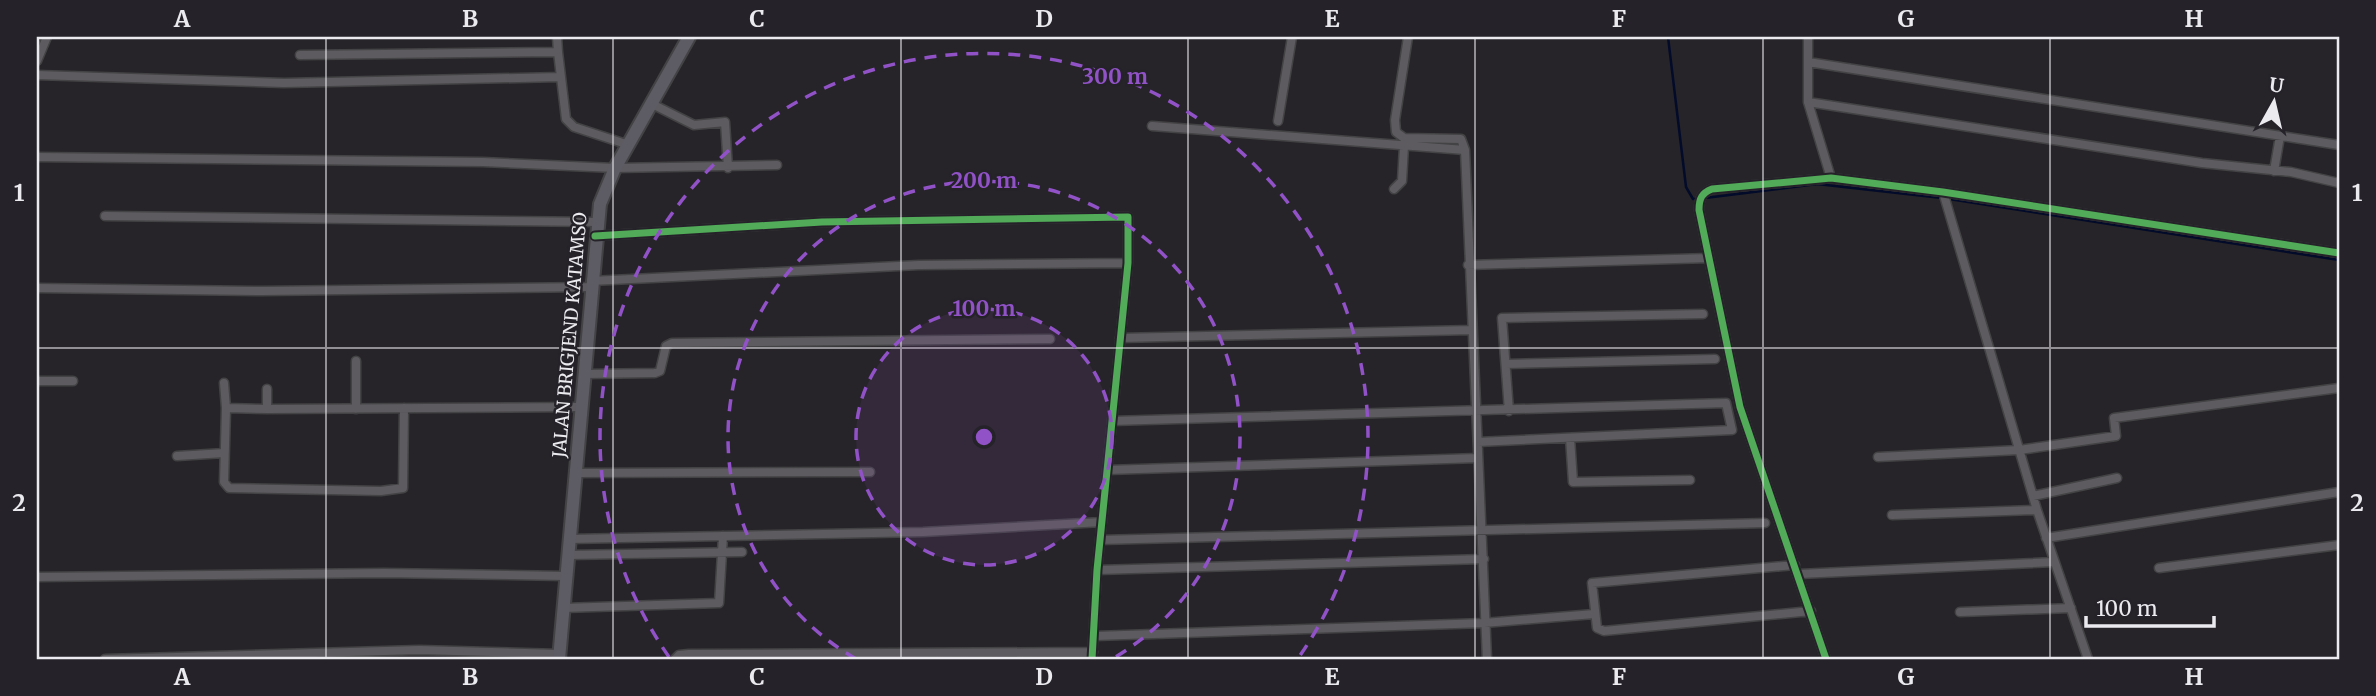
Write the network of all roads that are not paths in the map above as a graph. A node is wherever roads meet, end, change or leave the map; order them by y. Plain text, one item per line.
1 (47, 37) edge
2 (557, 37) edge
3 (689, 37) edge
4 (1292, 37) edge
5 (1408, 37) edge
6 (1808, 37) edge
7 (558, 52) junction
8 (300, 55) dead end
9 (37, 61) edge
10 (1808, 62) junction
11 (37, 75) edge
12 (560, 77) junction
13 (1808, 102) junction
14 (652, 104) junction
15 (1278, 121) dead end
16 (1152, 126) dead end
17 (2280, 136) junction
18 (629, 145) junction
19 (2339, 145) edge
20 (1404, 146) junction
21 (1465, 150) junction
22 (37, 157) edge
23 (777, 165) dead end
24 (615, 168) junction
25 (728, 168) junction
26 (2274, 171) junction
27 (1831, 178) junction
28 (2339, 183) edge
29 (1394, 189) dead end
30 (1943, 192) junction
31 (106, 216) dead end
32 (597, 222) junction
33 (595, 236) junction
34 (2339, 253) edge
35 (1709, 258) junction
36 (1128, 263) junction
37 (1468, 265) junction
38 (591, 284) junction
39 (37, 288) edge
40 (1703, 314) dead end
41 (1472, 330) junction
42 (1050, 338) dead end
43 (1120, 338) junction
44 (1715, 359) dead end
45 (356, 361) dead end
46 (1506, 364) junction
47 (584, 374) junction
48 (37, 381) edge
49 (74, 381) dead end
50 (224, 383) dead end
51 (2339, 388) edge
52 (267, 389) dead end
53 (580, 407) junction
54 (226, 408) junction
55 (404, 408) junction
56 (267, 409) junction
57 (356, 409) junction
58 (1509, 411) junction
59 (1476, 412) junction
60 (1112, 421) junction
61 (1570, 438) junction
62 (1478, 442) junction
63 (2020, 450) junction
64 (224, 453) junction
65 (177, 456) dead end
66 (1878, 457) dead end
67 (1478, 458) junction
68 (1107, 470) junction
69 (870, 472) dead end
70 (575, 473) junction
71 (2117, 478) dead end
72 (1690, 480) dead end
73 (2339, 492) edge
74 (2033, 496) junction
75 (2037, 510) junction
76 (1892, 515) dead end
77 (1102, 522) junction
78 (1765, 523) dead end
79 (1482, 530) junction
80 (723, 536) junction
81 (2046, 538) junction
82 (569, 539) junction
83 (1100, 540) junction
84 (2339, 545) edge
85 (723, 552) junction
86 (742, 552) dead end
87 (568, 555) junction
88 (1484, 559) junction
89 (2054, 562) junction
90 (1795, 565) junction
91 (2160, 568) dead end
92 (1097, 570) junction
93 (1799, 574) junction
94 (566, 576) junction
95 (37, 577) edge
96 (563, 608) junction
97 (2071, 608) junction
98 (1811, 611) junction
99 (1960, 612) dead end
100 (1594, 614) junction
101 (1484, 622) junction
102 (1095, 636) junction
103 (1093, 656) edge
104 (559, 657) edge
105 (105, 659) edge
106 (676, 659) edge
107 (1487, 659) edge
108 (1826, 659) edge
109 (2088, 659) edge

1 - 9 street
2 - 7 street
3 - 14 highway, JALAN BRIGJEND KATAMSO
4 - 15 street
5 - 21 street
6 - 10 street
7 - 8 street
7 - 12 street
10 - 13 street
10 - 17 street
11 - 12 street
12 - 18 street
13 - 26 street
13 - 27 street
14 - 18 highway, JALAN BRIGJEND KATAMSO
14 - 25 street
16 - 20 street
17 - 19 street
17 - 26 street
18 - 24 highway, JALAN BRIGJEND KATAMSO
20 - 21 street
20 - 29 street
21 - 37 street
22 - 24 street
23 - 25 street
24 - 25 street
24 - 32 highway, JALAN BRIGJEND KATAMSO
26 - 28 street
27 - 30 street
27 - 35 street
30 - 34 street
30 - 63 street
31 - 32 street
32 - 33 highway, JALAN BRIGJEND KATAMSO
33 - 36 street
33 - 38 highway, JALAN BRIGJEND KATAMSO
35 - 37 street
35 - 90 street
36 - 38 street
36 - 43 street
37 - 41 street
38 - 39 street
38 - 47 highway, JALAN BRIGJEND KATAMSO
40 - 46 street
41 - 43 street
41 - 59 street
42 - 47 street
43 - 60 street
44 - 46 street
45 - 57 street
46 - 58 street
47 - 53 highway, JALAN BRIGJEND KATAMSO
48 - 49 street
50 - 54 street
51 - 63 street
52 - 56 street
53 - 55 street
53 - 70 highway, JALAN BRIGJEND KATAMSO
54 - 56 street
54 - 64 street
55 - 57 street
55 - 64 street
56 - 57 street
58 - 59 street
58 - 61 street
59 - 60 street
59 - 62 street
60 - 68 street
61 - 62 street
61 - 72 street
62 - 67 street
63 - 66 street
63 - 74 street
64 - 65 street
67 - 68 street
67 - 79 street
68 - 77 street
69 - 70 street
70 - 82 highway, JALAN BRIGJEND KATAMSO
71 - 74 street
73 - 81 street
74 - 75 street
75 - 76 street
75 - 81 street
77 - 80 street
77 - 83 street
78 - 79 street
79 - 83 street
79 - 88 street
80 - 82 street
80 - 85 street
81 - 89 street
82 - 87 highway, JALAN BRIGJEND KATAMSO
83 - 92 street
84 - 91 street
85 - 86 street
85 - 87 street
85 - 96 street
87 - 94 highway, JALAN BRIGJEND KATAMSO
88 - 92 street
88 - 101 street
89 - 93 street
89 - 97 street
90 - 93 street
90 - 100 street
92 - 102 street
93 - 98 street
94 - 95 street
94 - 96 highway, JALAN BRIGJEND KATAMSO
96 - 104 highway, JALAN BRIGJEND KATAMSO
97 - 99 street
97 - 109 street
98 - 100 street
98 - 108 street
100 - 101 street
101 - 102 street
101 - 107 street
102 - 103 street
103 - 106 street
104 - 105 street

